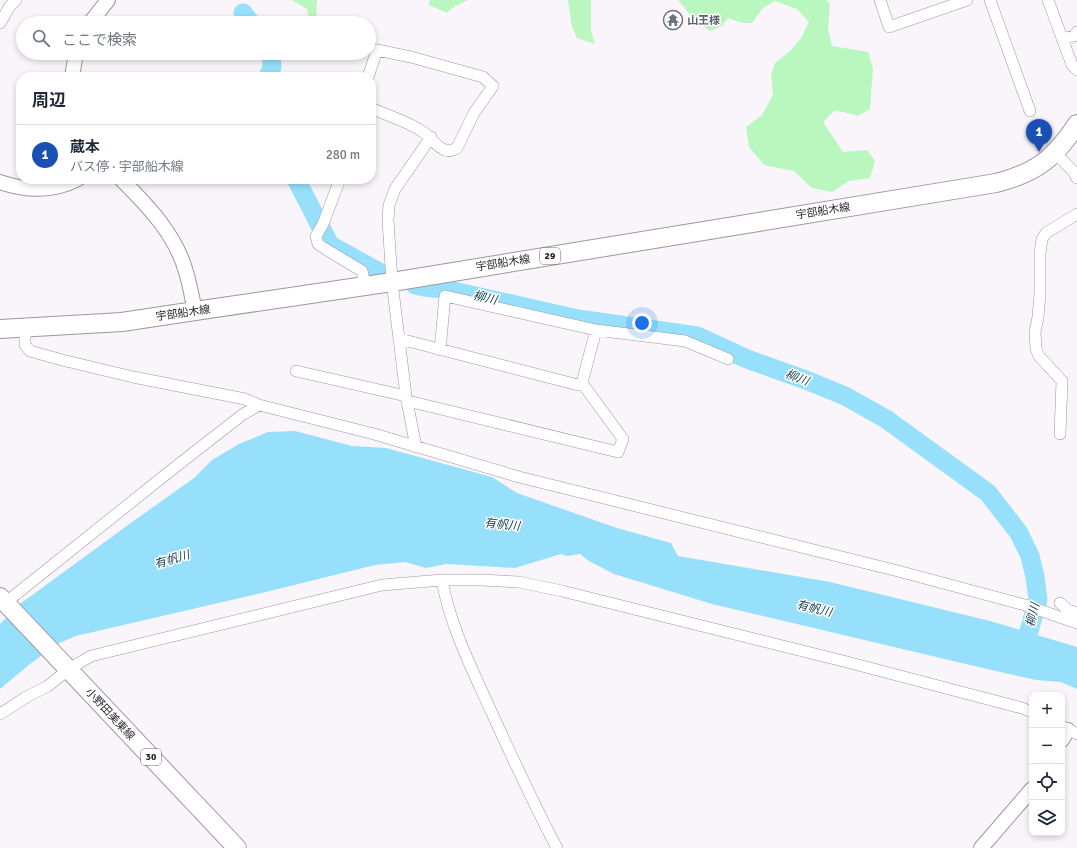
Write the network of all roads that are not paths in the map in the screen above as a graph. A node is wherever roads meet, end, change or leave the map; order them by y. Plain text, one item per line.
1 (16, 0) edge
2 (108, 0) edge
3 (880, 0) edge
4 (967, 0) edge
5 (990, 0) edge
6 (1048, 0) edge
7 (937, 5) edge
8 (95, 16) edge
9 (0, 22) edge
10 (1077, 32) edge
11 (1062, 39) junction
12 (376, 53) edge
13 (75, 60) edge
14 (374, 60) edge
15 (1077, 70) edge
16 (73, 72) edge
17 (370, 72) edge
18 (376, 110) edge
19 (1030, 111) dead end
20 (1077, 124) edge
21 (431, 137) junction
22 (1055, 153) junction
23 (1077, 178) edge
24 (0, 182) edge
25 (66, 184) edge
26 (126, 184) edge
27 (338, 184) edge
28 (1077, 214) edge
29 (392, 282) junction
30 (365, 285) junction
31 (195, 311) junction
32 (25, 328) junction
33 (0, 329) edge
34 (596, 330) junction
35 (400, 339) junction
36 (440, 350) junction
37 (728, 359) dead end
38 (296, 371) dead end
39 (582, 383) junction
40 (407, 399) junction
41 (260, 406) junction
42 (1060, 434) dead end
43 (416, 447) junction
44 (442, 580) junction
45 (3, 600) edge
46 (1077, 607) edge
47 (1077, 613) edge
48 (1077, 623) edge
49 (66, 667) junction
50 (1029, 711) edge
51 (0, 714) edge
52 (1029, 792) edge
53 (237, 848) edge
54 (557, 848) edge
55 (981, 848) edge

1 - 9 street
2 - 8 street
3 - 7 street
4 - 7 street
5 - 19 street
6 - 11 street
10 - 11 street
11 - 15 street
12 - 21 street
13 - 16 street
14 - 17 street
18 - 21 street
20 - 22 main road, 宇部船木線 / 29
21 - 29 street
22 - 23 street
22 - 29 main road, 宇部船木線 / 29
24 - 25 street
26 - 31 street
27 - 30 street
28 - 42 street
29 - 30 main road, 宇部船木線 / 29
29 - 35 street
30 - 31 main road, 宇部船木線 / 29
31 - 32 main road, 宇部船木線 / 29
32 - 33 main road, 宇部船木線 / 29
32 - 41 street
34 - 36 street
34 - 37 street
34 - 39 street
35 - 36 street
35 - 40 street
36 - 39 street
38 - 40 street
39 - 40 street
40 - 43 street
41 - 43 street
41 - 45 street
43 - 48 street
44 - 49 street
44 - 50 street
44 - 54 street
45 - 49 main road, 小野田美東線 / 30
46 - 47 street
49 - 51 street
49 - 53 main road, 小野田美東線 / 30
52 - 55 street

